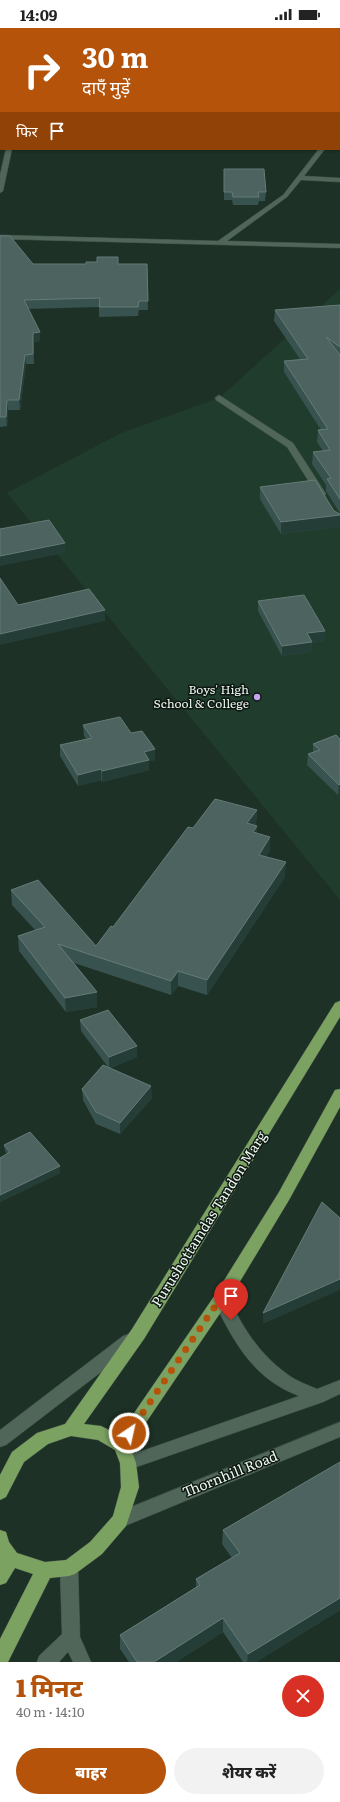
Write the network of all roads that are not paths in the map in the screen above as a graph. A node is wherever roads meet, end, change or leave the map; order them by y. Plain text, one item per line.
1 (9, 150) edge
2 (321, 150) edge
3 (2, 176) edge
4 (300, 178) junction
5 (340, 180) edge
6 (0, 191) edge
7 (0, 238) edge
8 (221, 242) junction
9 (340, 246) edge
10 (219, 398) dead end
11 (327, 503) edge
12 (340, 1006) edge
13 (340, 1094) edge
14 (220, 1299) junction
15 (138, 1334) junction
16 (340, 1387) edge
17 (317, 1397) junction
18 (71, 1429) junction
19 (340, 1429) edge
20 (0, 1440) edge
21 (121, 1445) junction
22 (128, 1464) junction
23 (0, 1491) edge
24 (120, 1520) junction
25 (0, 1542) edge
26 (11, 1559) junction
27 (69, 1568) junction
28 (45, 1570) junction
29 (0, 1577) edge
30 (71, 1637) junction
31 (0, 1658) edge
32 (46, 1662) edge
33 (82, 1662) edge

1 - 3 street
2 - 4 street
3 - 6 street
4 - 5 street
4 - 8 street
7 - 8 street
8 - 9 street
10 - 11 street
12 - 15 main road, Purushottamdas Tandon Marg
13 - 14 main road
14 - 17 street
14 - 21 main road
15 - 18 main road, Purushottamdas Tandon Marg
15 - 20 street
16 - 17 street
17 - 22 street
18 - 21 main road
18 - 23 main road
19 - 24 street, Thornhill Road
21 - 22 main road
22 - 24 main road
24 - 27 main road
25 - 26 main road
26 - 28 main road
26 - 29 main road
27 - 28 main road
27 - 30 street
28 - 31 main road
30 - 32 street
30 - 33 street

